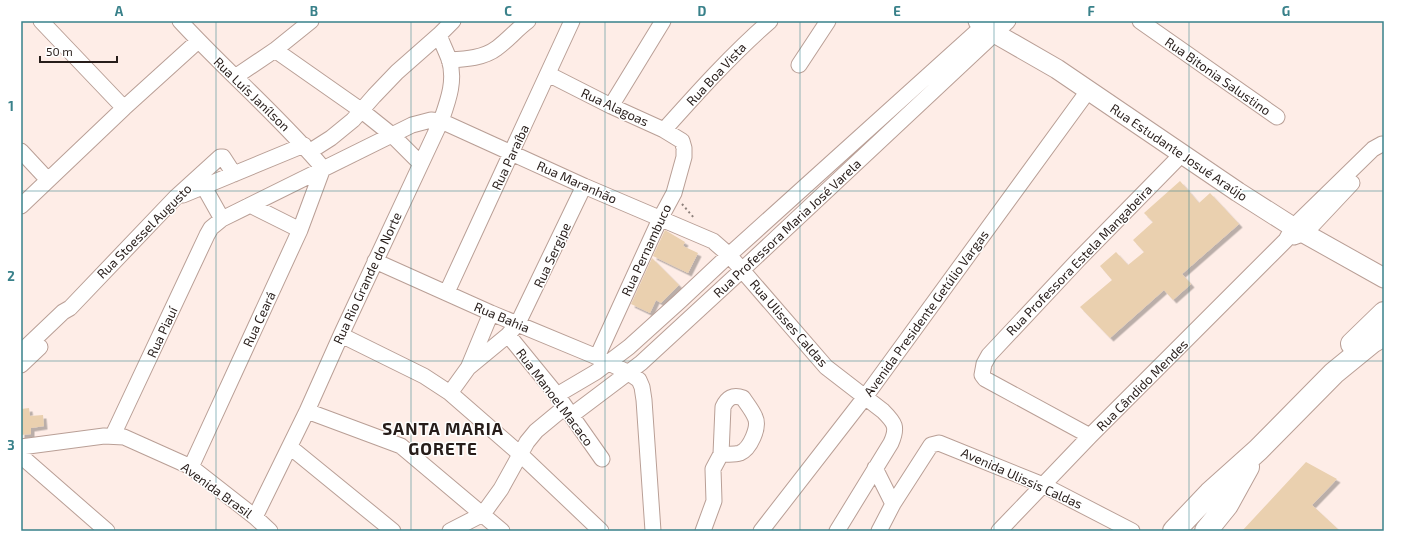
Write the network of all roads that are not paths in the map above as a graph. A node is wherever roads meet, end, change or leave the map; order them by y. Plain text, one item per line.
1 (41, 21) edge
2 (180, 21) edge
3 (311, 21) edge
4 (453, 21) edge
5 (528, 21) edge
6 (572, 21) edge
7 (663, 21) edge
8 (770, 21) edge
9 (828, 21) edge
10 (1140, 21) edge
11 (991, 25) edge
12 (439, 35) junction
13 (198, 41) junction
14 (275, 50) junction
15 (449, 60) junction
16 (799, 64) dead end
17 (548, 74) junction
18 (235, 78) junction
19 (1088, 91) junction
20 (611, 106) junction
21 (124, 108) junction
22 (362, 111) junction
23 (1277, 117) dead end
24 (441, 121) junction
25 (664, 130) junction
26 (392, 135) junction
27 (682, 141) joint
28 (1383, 143) edge
29 (307, 149) junction
30 (21, 151) edge
31 (511, 153) junction
32 (1182, 154) junction
33 (421, 164) junction
34 (323, 168) junction
35 (234, 174) junction
36 (48, 180) junction
37 (584, 186) junction
38 (204, 187) junction
39 (176, 197) junction
40 (250, 205) junction
41 (21, 206) edge
42 (660, 219) junction
43 (216, 224) junction
44 (300, 230) junction
45 (1295, 234) junction
46 (713, 241) joint
47 (729, 255) junction
48 (375, 261) junction
49 (742, 270) junction
50 (1384, 278) edge
51 (447, 292) junction
52 (490, 313) junction
53 (1384, 313) edge
54 (518, 323) junction
55 (508, 334) junction
56 (340, 335) junction
57 (1384, 335) edge
58 (36, 345) junction
59 (21, 352) edge
60 (603, 360) junction
61 (21, 365) edge
62 (468, 368) junction
63 (630, 373) junction
64 (450, 394) junction
65 (1312, 395) junction
66 (865, 397) junction
67 (565, 406) junction
68 (307, 410) junction
69 (113, 435) junction
70 (1090, 436) junction
71 (21, 447) edge
72 (290, 447) junction
73 (1258, 450) junction
74 (520, 454) junction
75 (721, 454) dead end
76 (21, 456) edge
77 (602, 459) dead end
78 (190, 467) junction
79 (875, 468) junction
80 (1043, 485) junction
81 (893, 504) junction
82 (1195, 510) junction
83 (483, 514) junction
84 (255, 517) junction
85 (1211, 529) edge
86 (1178, 530) edge
87 (107, 531) edge
88 (270, 531) edge
89 (393, 531) edge
90 (450, 531) edge
91 (502, 531) edge
92 (600, 531) edge
93 (653, 531) edge
94 (703, 531) edge
95 (761, 531) edge
96 (837, 531) edge
97 (879, 531) edge
98 (999, 531) edge
99 (1132, 531) edge

1 - 21 street
2 - 13 street, Rua Luís Janílson
3 - 14 street
4 - 12 street
5 - 15 street
6 - 17 street, Rua Paraíba
7 - 20 street
8 - 25 street, Rua Boa Vista
9 - 16 street
10 - 23 street, Rua Bitonia Salustino
11 - 19 main road, Rua Estudante Josué Araújo
11 - 47 street, Rua Professora Maria José Varela
11 - 49 street, Rua Professora Maria José Varela
12 - 15 street, Rua Rio Grande do Norte
12 - 22 street
13 - 18 street, Rua Luís Janílson
13 - 21 street
14 - 18 street
14 - 22 street
15 - 24 street, Rua Rio Grande do Norte
17 - 20 street, Rua Alagoas
17 - 31 street, Rua Paraíba
18 - 29 street, Rua Luís Janílson
19 - 32 main road, Rua Estudante Josué Araújo
19 - 66 street, Avenida Presidente Getúlio Vargas
20 - 25 street, Rua Alagoas
21 - 36 street
22 - 26 street
22 - 29 street
24 - 26 street
24 - 31 street, Rua Maranhão
24 - 33 street, Rua Rio Grande do Norte
25 - 27 street, Rua Alagoas
26 - 33 street
26 - 34 street
27 - 42 street, Rua Pernambuco
28 - 45 street, Rua Cândido Mendes
29 - 34 street, Rua Luís Janílson
29 - 35 street
30 - 36 street
31 - 37 street, Rua Maranhão
31 - 51 street, Rua Paraíba
32 - 45 main road, Rua Estudante Josué Araújo
32 - 70 street, Rua Professora Estela Mangabeira
33 - 48 street, Rua Rio Grande do Norte
34 - 40 street
34 - 44 street, Rua Ceará
35 - 38 street
35 - 39 street, Rua Stoessel Augusto
36 - 41 street
37 - 42 street, Rua Maranhão
37 - 54 street, Rua Sergipe
38 - 39 street
38 - 43 street
39 - 58 street, Rua Stoessel Augusto
40 - 43 street
40 - 44 street
42 - 46 street, Rua Maranhão
42 - 60 street, Rua Pernambuco
43 - 69 street, Rua Piauí
44 - 78 street, Rua Ceará
45 - 50 main road, Rua Estudante Josué Araújo
45 - 70 street, Rua Cândido Mendes
46 - 47 street, Rua Ulisses Caldas
47 - 49 street, Rua Ulisses Caldas
47 - 60 street, Rua Professora Maria José Varela
48 - 51 street, Rua Bahia
48 - 56 street, Rua Rio Grande do Norte
49 - 63 street, Rua Professora Maria José Varela
49 - 66 street, Rua Ulisses Caldas
51 - 52 street, Rua Bahia
52 - 54 street, Rua Bahia
52 - 62 street
53 - 65 highway
54 - 55 street, Rua Sergipe
54 - 60 street, Rua Bahia
55 - 62 street, Rua Sergipe
55 - 67 street, Rua Manoel Macaco
56 - 64 street
56 - 68 street, Rua Rio Grande do Norte
57 - 65 highway
58 - 59 street, Rua Stoessel Augusto
58 - 61 street, Rua Stoessel Augusto
60 - 63 street, Rua Bahia
60 - 67 street, Rua Professora Maria José Varela
62 - 64 street
63 - 67 street, Rua Professora Maria José Varela
63 - 93 street
64 - 74 street
65 - 73 highway
66 - 79 street, Rua Ulisses Caldas
66 - 95 street, Avenida Presidente Getúlio Vargas
67 - 74 street
67 - 77 street, Rua Manoel Macaco
68 - 72 street, Rua Rio Grande do Norte
68 - 83 street
69 - 71 street, Avenida Brasil
69 - 78 street, Avenida Brasil
70 - 80 street, Rua Cândido Mendes
72 - 84 street, Rua Rio Grande do Norte
72 - 89 street
73 - 82 highway
73 - 85 highway
74 - 83 street
74 - 92 street
75 - 94 street
76 - 87 street
78 - 84 street, Avenida Brasil
79 - 81 street
79 - 96 street
80 - 81 street, Avenida Ulissis Caldas
80 - 98 street, Rua Cândido Mendes
80 - 99 street, Avenida Ulissis Caldas
81 - 97 street
82 - 85 street
82 - 86 highway
83 - 90 street
83 - 91 street
84 - 88 street, Avenida Brasil

